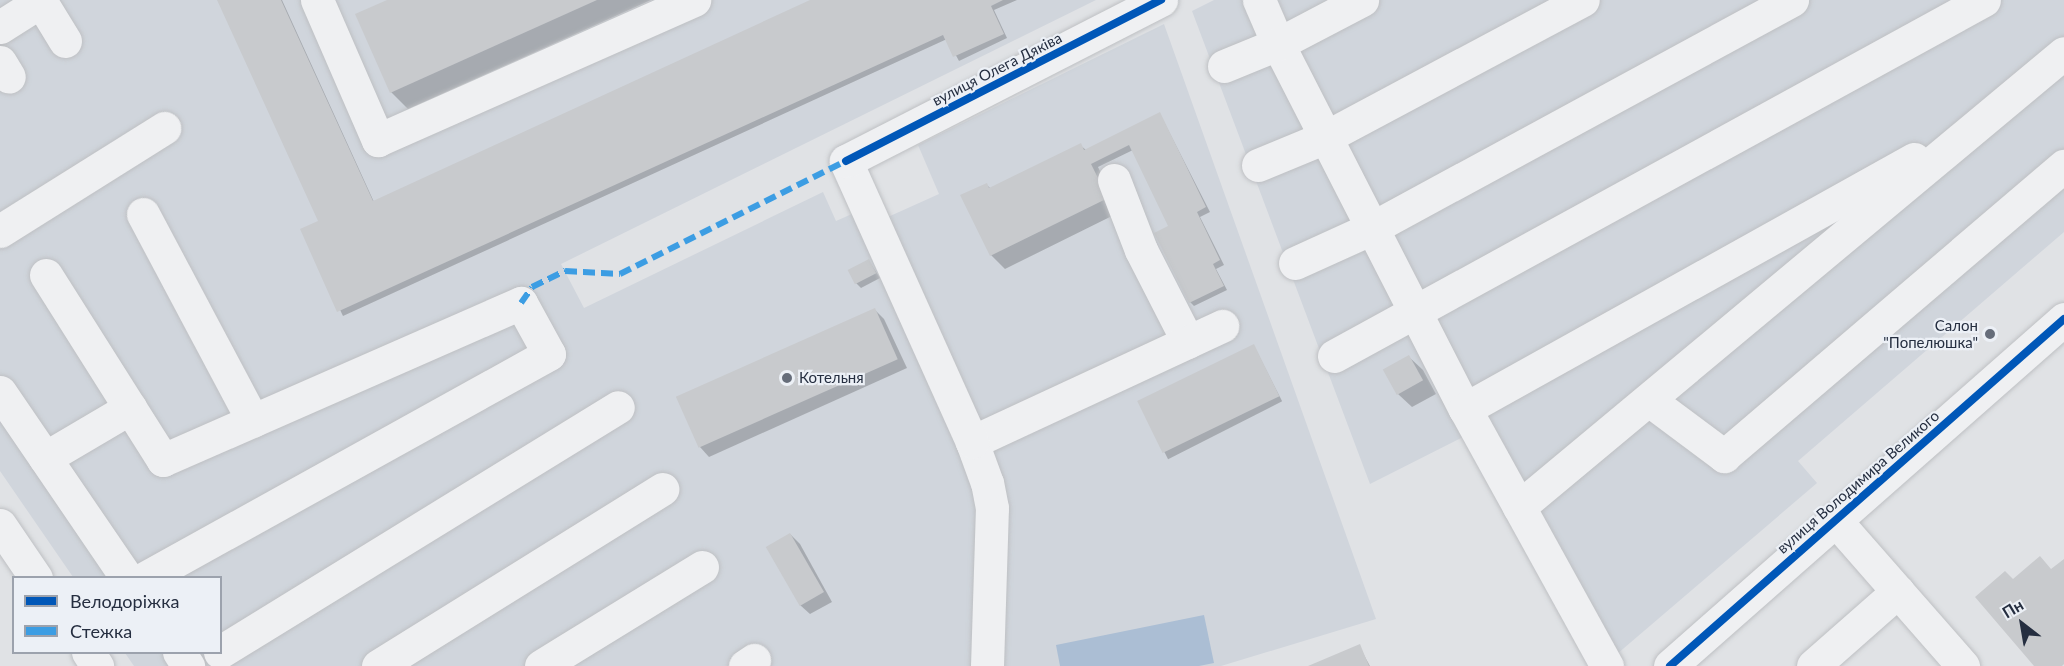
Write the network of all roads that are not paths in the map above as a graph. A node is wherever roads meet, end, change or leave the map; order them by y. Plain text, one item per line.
1 (317, 0) edge
2 (694, 0) edge
3 (1161, 0) edge
4 (1259, 0) edge
5 (1362, 0) edge
6 (1583, 0) edge
7 (1792, 0) edge
8 (1984, 0) edge
9 (40, 1) edge
10 (0, 27) edge
11 (65, 41) dead end
12 (1278, 44) junction
13 (2064, 53) edge
14 (1224, 66) dead end
15 (1984, 120) junction
16 (164, 128) dead end
17 (1326, 137) junction
18 (1258, 165) dead end
19 (2064, 166) edge
20 (1114, 180) dead end
21 (143, 214) dead end
22 (1372, 228) junction
23 (0, 231) edge
24 (1295, 263) dead end
25 (46, 275) dead end
26 (1415, 312) junction
27 (1222, 326) dead end
28 (2058, 335) edge
29 (1188, 342) junction
30 (1334, 357) dead end
31 (0, 392) edge
32 (1649, 400) junction
33 (618, 407) dead end
34 (129, 408) junction
35 (1465, 409) junction
36 (253, 421) junction
37 (972, 442) junction
38 (45, 458) junction
39 (662, 489) dead end
40 (1519, 507) junction
41 (1836, 521) junction
42 (0, 525) edge
43 (702, 567) dead end
44 (35, 576) edge
45 (127, 576) edge
46 (149, 576) edge
47 (1898, 591) junction
48 (222, 651) edge
49 (217, 654) edge
50 (197, 666) edge
51 (378, 666) edge
52 (541, 666) edge
53 (987, 666) edge
54 (1607, 666) edge
55 (1670, 666) edge
56 (1813, 666) edge
57 (1963, 666) edge

1 - 2 street
3 - 37 street, вулиця Олега Дяківа
4 - 12 street
5 - 12 street
6 - 17 street
7 - 22 street
8 - 26 street
9 - 10 street
9 - 11 street
12 - 14 street
12 - 17 street
13 - 15 street
15 - 32 street
15 - 35 street
16 - 23 street
17 - 18 street
17 - 22 street
19 - 32 street
20 - 29 street
21 - 36 street
22 - 24 street
22 - 26 street
25 - 34 street
26 - 30 street
26 - 35 street
27 - 29 street
28 - 41 street, вулиця Володимира Великого
29 - 37 street
31 - 38 street
32 - 40 street
33 - 48 street
34 - 36 street
34 - 38 street
35 - 40 street
36 - 46 street
37 - 53 street
38 - 45 street
39 - 51 street
40 - 54 street
41 - 47 street
41 - 55 street, вулиця Володимира Великого
42 - 44 street
43 - 52 street
47 - 56 street
47 - 57 street
49 - 50 street

